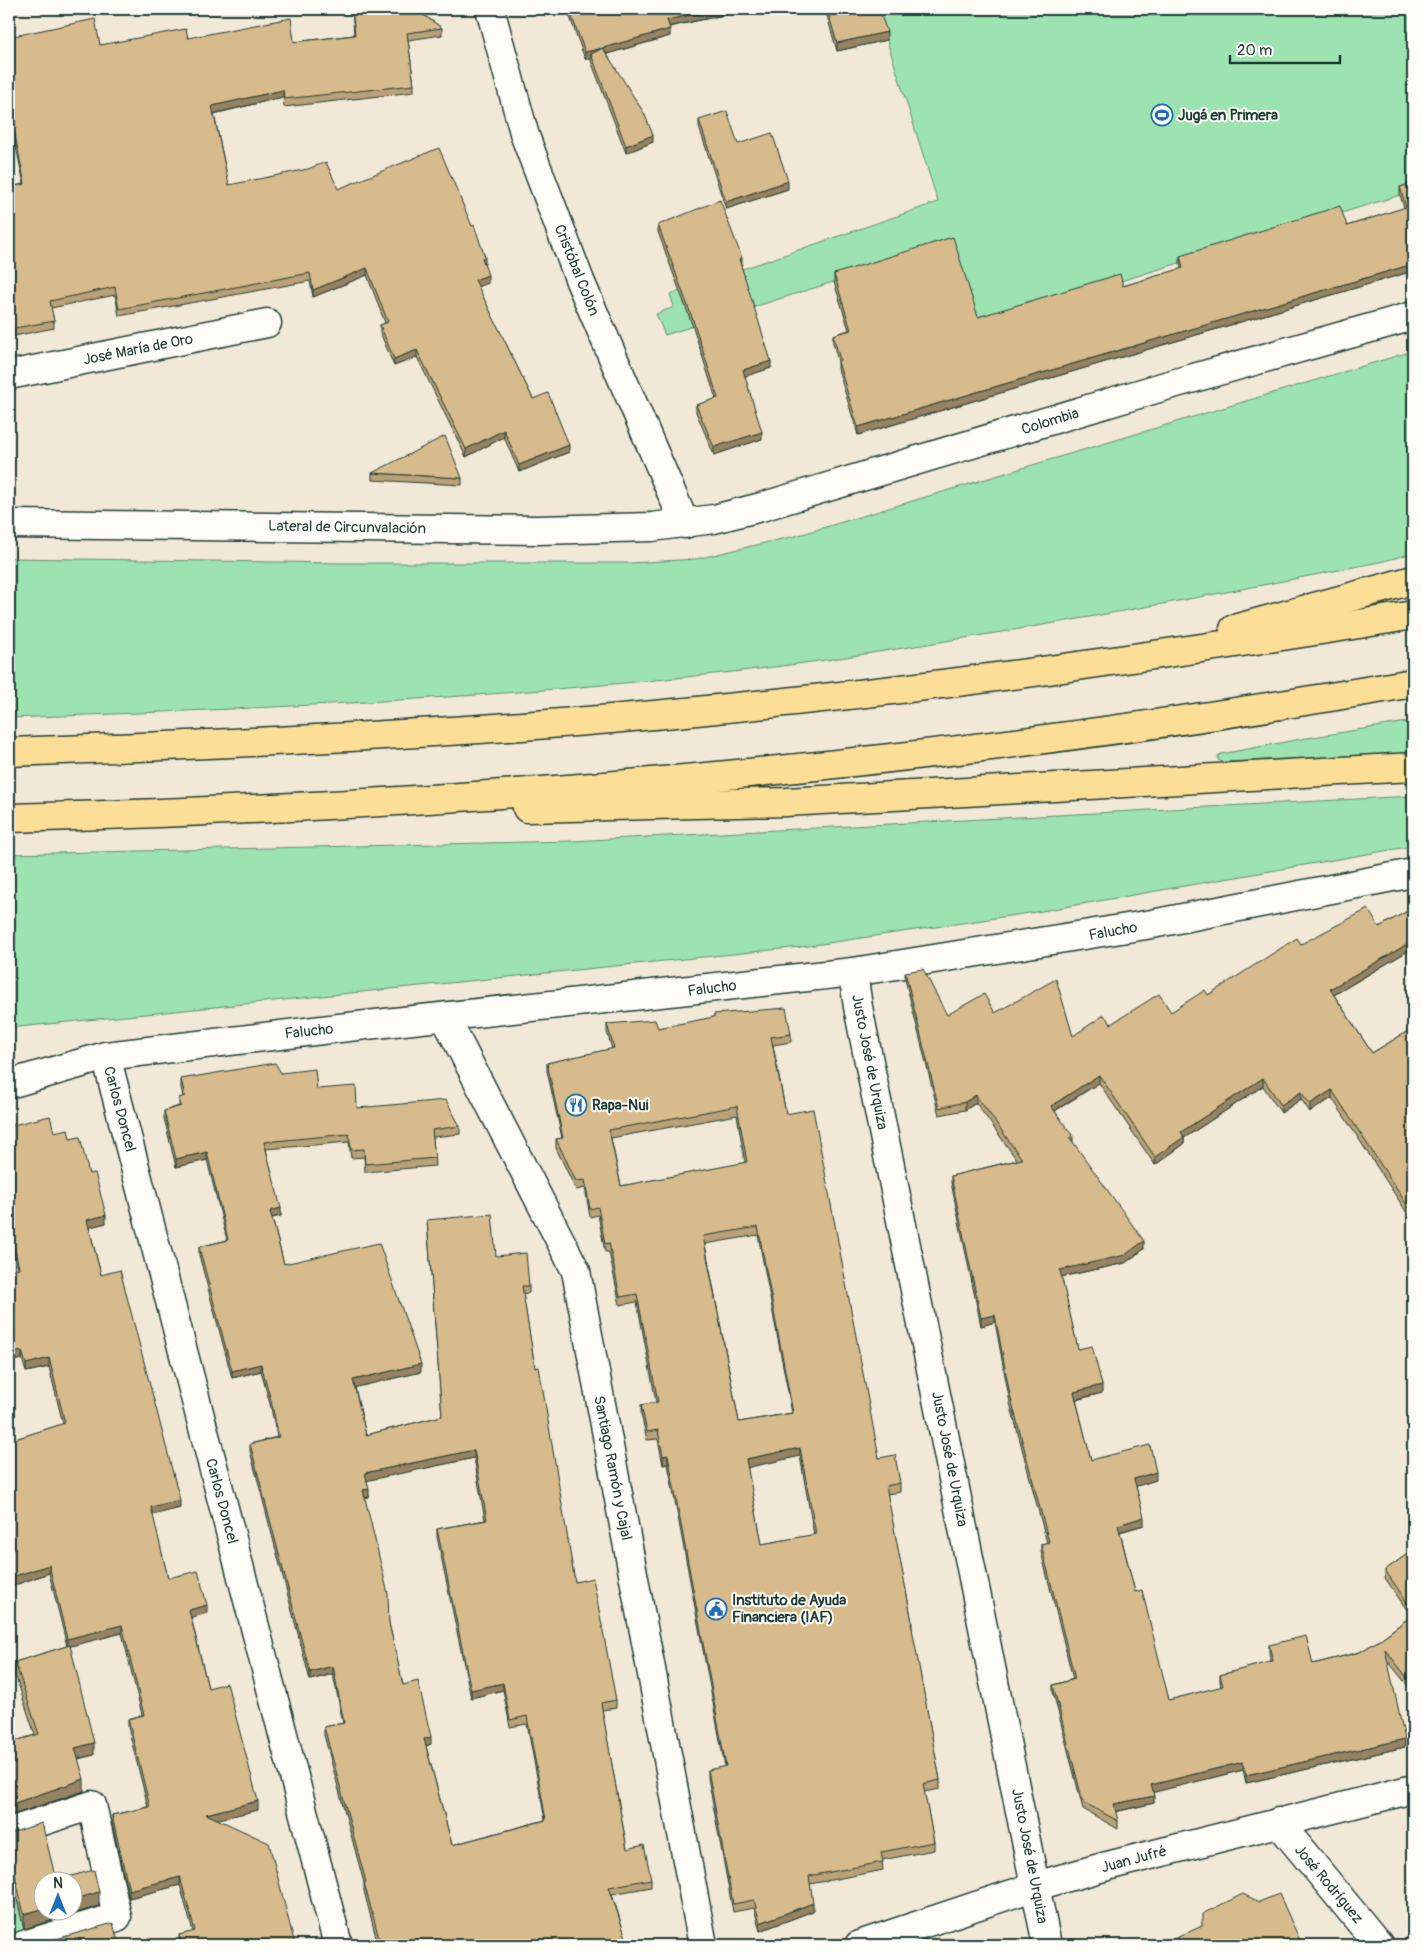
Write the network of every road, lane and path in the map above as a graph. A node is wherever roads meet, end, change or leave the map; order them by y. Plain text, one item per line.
1 (490, 9) edge
2 (1413, 316) edge
3 (267, 323) dead end
4 (9, 375) edge
5 (9, 524) edge
6 (686, 524) junction
7 (1413, 580) edge
8 (1413, 615) edge
9 (1123, 660) junction
10 (1413, 683) edge
11 (9, 752) edge
12 (1413, 767) edge
13 (186, 812) junction
14 (9, 818) edge
15 (1413, 873) edge
16 (853, 972) junction
17 (445, 1017) junction
18 (106, 1056) junction
19 (9, 1065) edge
20 (9, 1084) edge
21 (1413, 1789) edge
22 (1278, 1822) junction
23 (9, 1832) edge
24 (1036, 1886) junction
25 (24, 1945) edge
26 (338, 1945) edge
27 (704, 1945) edge
28 (859, 1945) edge
29 (1047, 1945) edge
30 (1379, 1945) edge

1 - 6 street, Cristóbal Colón
2 - 6 street, Colombia
3 - 4 street, José María de Oro
5 - 6 street, Lateral de Circunvalación
7 - 9 highway
8 - 9 highway
9 - 11 highway
10 - 13 highway
12 - 13 highway
13 - 14 highway
15 - 16 street, Falucho
16 - 17 street, Falucho
16 - 24 street, Justo José de Urquiza
17 - 18 street, Falucho
17 - 27 street, Santiago Ramón y Cajal
18 - 19 street
18 - 20 street, Falucho
18 - 26 street, Carlos Doncel
21 - 22 street, Juan Jufré
22 - 24 street, Juan Jufré
22 - 30 street, José Rodríguez
23 - 25 street
24 - 28 street, Juan Jufré
24 - 29 street, Justo José de Urquiza

